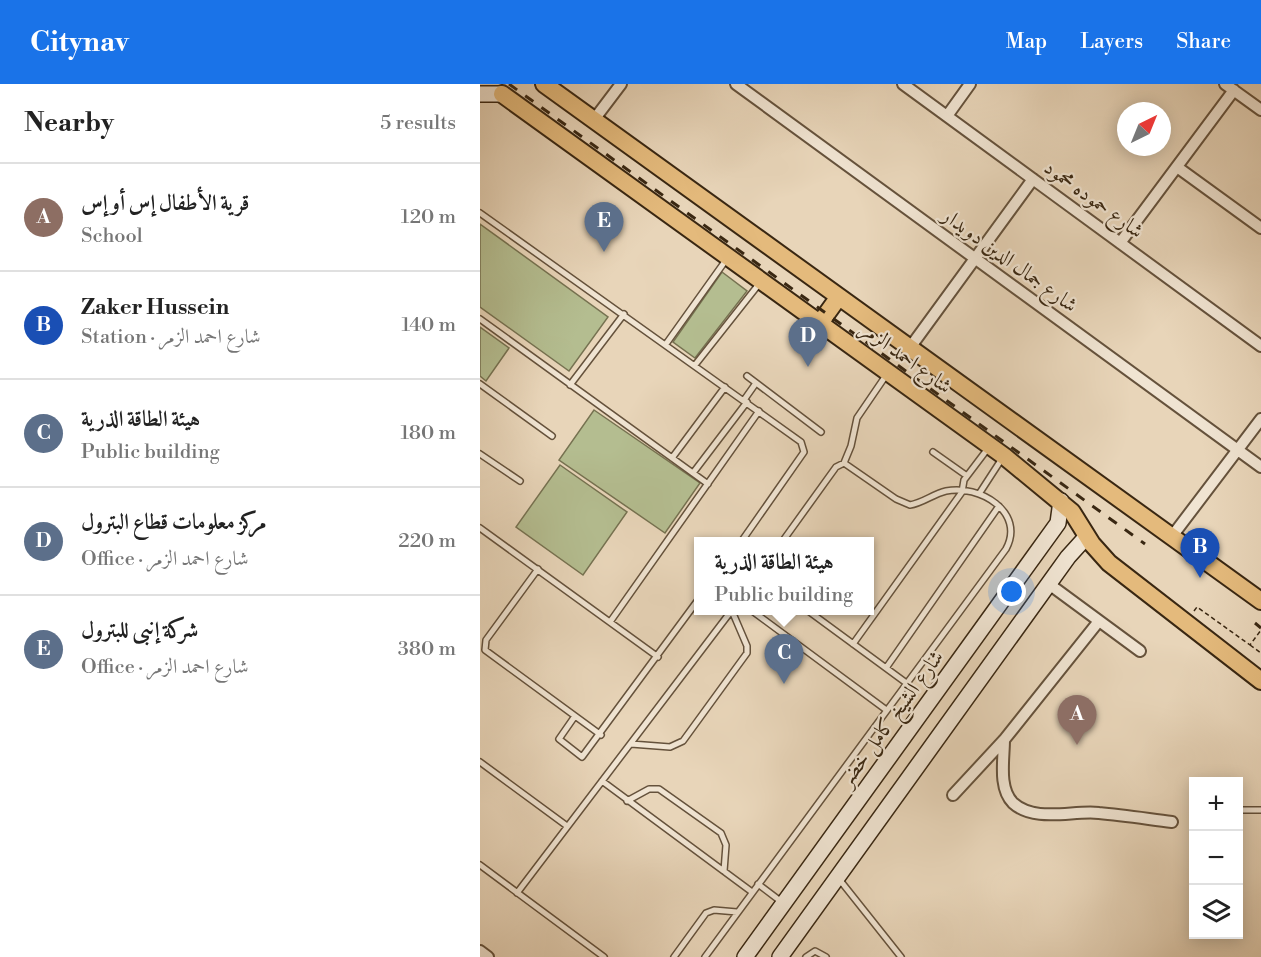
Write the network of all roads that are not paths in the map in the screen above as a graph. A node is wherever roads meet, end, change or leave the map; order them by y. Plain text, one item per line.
1 (543, 84) edge
2 (621, 84) edge
3 (736, 84) edge
4 (903, 84) edge
5 (969, 84) edge
6 (1229, 87) edge
7 (495, 89) edge
8 (480, 94) edge
9 (1261, 110) edge
10 (947, 116) junction
11 (593, 121) junction
12 (1178, 167) junction
13 (1033, 179) junction
14 (480, 213) edge
15 (1261, 228) edge
16 (1120, 243) junction
17 (728, 257) junction
18 (976, 259) junction
19 (761, 281) junction
20 (838, 298) junction
21 (624, 314) junction
22 (480, 319) edge
23 (820, 323) junction
24 (666, 344) junction
25 (1261, 346) edge
26 (909, 349) junction
27 (695, 365) junction
28 (888, 372) junction
29 (747, 376) dead end
30 (756, 383) junction
31 (480, 384) edge
32 (570, 385) junction
33 (725, 387) junction
34 (745, 401) junction
35 (759, 411) junction
36 (1261, 419) edge
37 (821, 432) dead end
38 (552, 436) dead end
39 (990, 446) junction
40 (1238, 450) junction
41 (933, 452) dead end
42 (480, 454) edge
43 (1004, 456) junction
44 (672, 458) junction
45 (844, 463) junction
46 (1261, 467) edge
47 (693, 473) junction
48 (967, 476) junction
49 (520, 481) dead end
50 (708, 484) junction
51 (962, 492) junction
52 (979, 494) junction
53 (1061, 501) junction
54 (999, 506) junction
55 (480, 528) edge
56 (1173, 535) junction
57 (1087, 536) junction
58 (744, 537) edge
59 (786, 537) edge
60 (1026, 568) junction
61 (538, 570) junction
62 (1049, 584) junction
63 (1261, 601) edge
64 (694, 607) edge
65 (729, 615) edge
66 (734, 615) edge
67 (758, 615) edge
68 (814, 615) edge
69 (874, 615) edge
70 (874, 615) edge
71 (1099, 621) junction
72 (610, 622) junction
73 (853, 644) junction
74 (1140, 651) dead end
75 (658, 657) junction
76 (886, 668) junction
77 (1261, 681) edge
78 (905, 682) junction
79 (885, 709) junction
80 (575, 716) junction
81 (601, 735) junction
82 (1004, 740) junction
83 (631, 744) junction
84 (480, 762) edge
85 (602, 782) junction
86 (953, 795) dead end
87 (627, 801) junction
88 (1243, 810) edge
89 (1261, 810) edge
90 (1172, 822) dead end
91 (567, 826) junction
92 (480, 865) edge
93 (724, 871) junction
94 (838, 877) junction
95 (758, 884) junction
96 (752, 892) junction
97 (517, 893) junction
98 (783, 903) junction
99 (737, 912) junction
100 (480, 951) edge
101 (488, 957) edge
102 (604, 957) edge
103 (674, 957) edge
104 (705, 957) edge
105 (745, 957) edge
106 (780, 957) edge
107 (806, 957) edge
108 (826, 957) edge
109 (901, 957) edge

1 - 11 main road, شارع احمد الزمر
2 - 11 street
3 - 18 street, شارع جمال الدين دويدار
4 - 10 street, شارع حموده محمود
5 - 10 street
6 - 9 street
6 - 12 street
7 - 8 main road
7 - 17 main road, شارع احمد الزمر
10 - 13 street, شارع حموده محمود
11 - 20 main road, شارع احمد الزمر
12 - 15 street
12 - 16 street
13 - 16 street, شارع حموده محمود
13 - 18 street
14 - 21 lane
16 - 25 street, شارع حموده محمود
17 - 19 main road, شارع احمد الزمر
17 - 24 lane
18 - 26 street
18 - 40 street, شارع جمال الدين دويدار
19 - 23 main road, شارع احمد الزمر
19 - 27 lane
20 - 23 main road
20 - 26 main road, شارع احمد الزمر
21 - 24 lane
21 - 32 lane
22 - 32 lane
23 - 28 main road, شارع احمد الزمر
24 - 27 lane
26 - 56 main road, شارع احمد الزمر
27 - 33 lane
28 - 39 main road, شارع احمد الزمر
28 - 45 lane
29 - 30 lane
30 - 34 lane
30 - 37 lane
31 - 38 lane
32 - 44 lane
33 - 34 lane
33 - 44 lane
34 - 35 lane
34 - 47 lane
35 - 50 lane
35 - 58 lane
36 - 40 street
39 - 43 main road, شارع احمد الزمر
39 - 48 lane
40 - 46 street, شارع جمال الدين دويدار
40 - 56 street
41 - 48 lane
42 - 49 lane
43 - 52 lane
43 - 53 main road, شارع احمد الزمر
44 - 47 lane
45 - 51 lane
45 - 59 lane
47 - 50 lane
48 - 51 lane
50 - 72 lane
51 - 52 lane
51 - 69 lane
52 - 54 lane
53 - 57 main road, شارع احمد الزمر
53 - 60 main road, شارع الشيخ كامل خضر
54 - 76 lane
54 - 78 lane
55 - 61 lane
56 - 63 main road, شارع احمد الزمر
57 - 62 main road
57 - 77 main road, شارع احمد الزمر
60 - 62 main road
60 - 98 main road, شارع الشيخ كامل خضر
61 - 72 lane
61 - 80 lane
62 - 71 street
62 - 94 main road
64 - 75 lane
65 - 83 lane
66 - 83 lane
67 - 79 lane
68 - 73 lane
70 - 73 lane
71 - 74 street
71 - 82 street
72 - 75 lane
73 - 76 lane
75 - 81 lane
76 - 78 lane
78 - 79 lane
79 - 95 lane
80 - 81 lane
80 - 81 lane
82 - 86 street
82 - 90 street
83 - 85 lane
84 - 91 lane
85 - 87 lane
85 - 91 lane
87 - 93 lane
87 - 93 lane
88 - 89 lane
91 - 97 lane
92 - 97 lane
93 - 96 lane
94 - 106 main road
94 - 109 lane
95 - 96 lane
95 - 98 lane
96 - 99 lane
97 - 102 lane
98 - 105 main road, شارع الشيخ كامل خضر
99 - 103 lane
99 - 104 lane
100 - 101 street
107 - 108 lane

